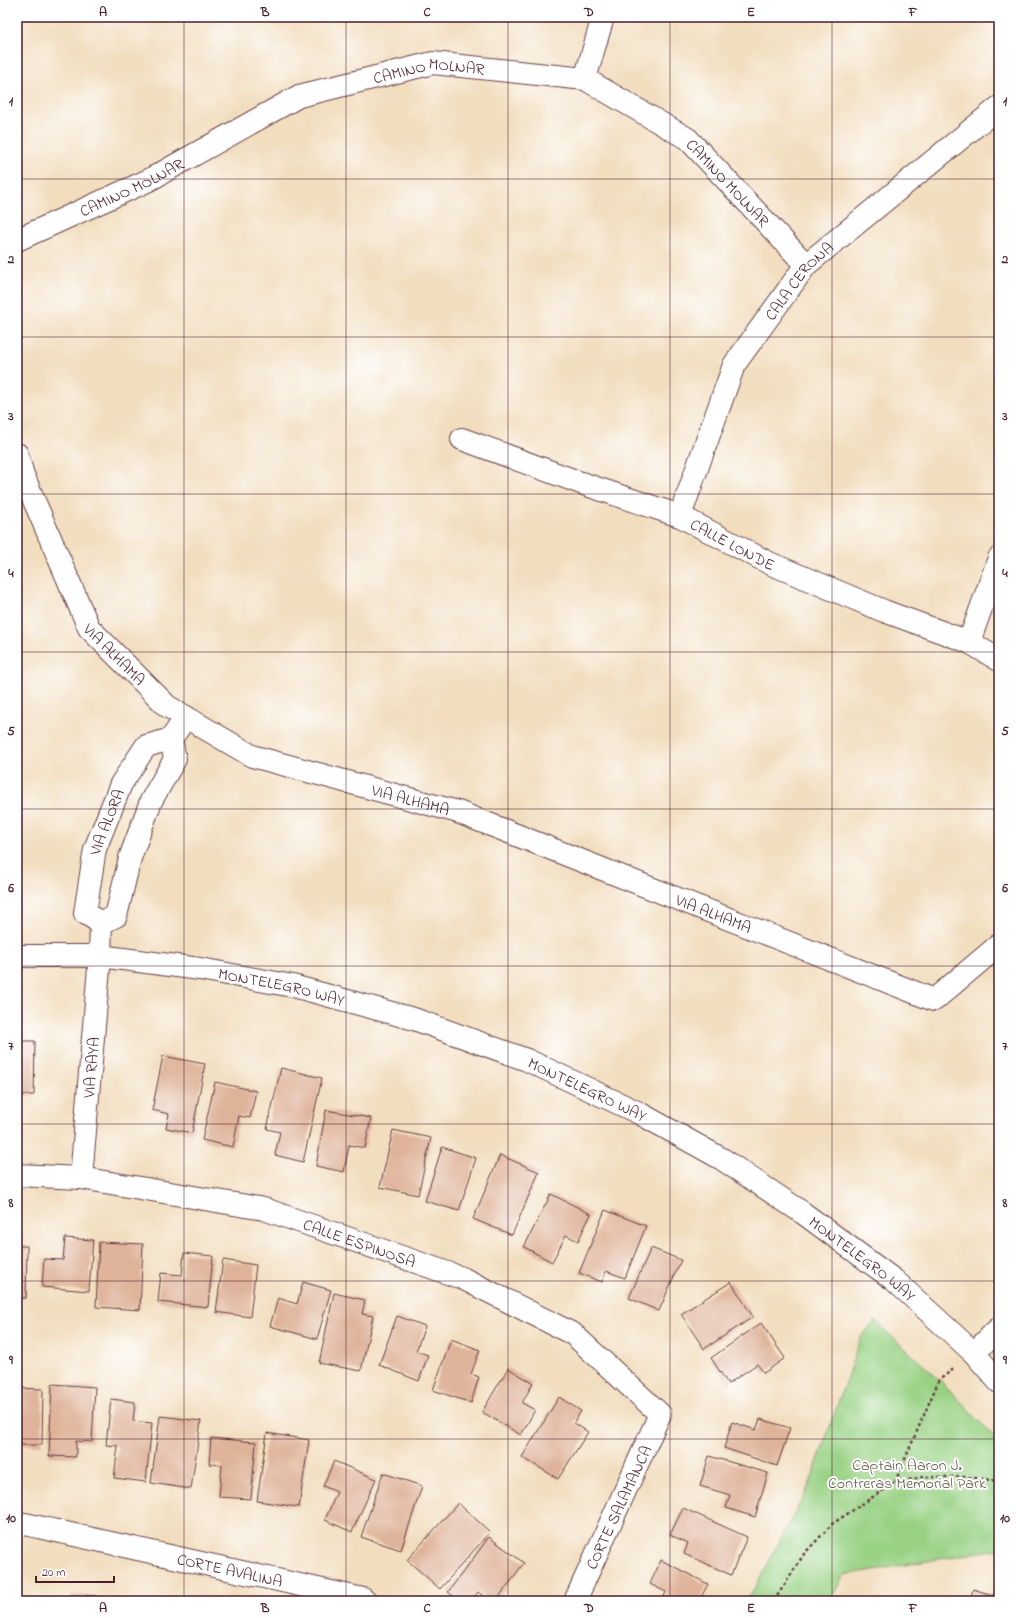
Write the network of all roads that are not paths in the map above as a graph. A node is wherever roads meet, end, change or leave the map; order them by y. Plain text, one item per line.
1 (603, 17) edge
2 (585, 79) junction
3 (999, 107) edge
4 (17, 240) edge
5 (806, 265) junction
6 (462, 439) dead end
7 (17, 454) edge
8 (680, 516) junction
9 (999, 558) edge
10 (970, 642) junction
11 (999, 660) edge
12 (186, 717) junction
13 (171, 739) junction
14 (101, 922) junction
15 (999, 945) edge
16 (17, 956) edge
17 (100, 956) junction
18 (17, 1175) edge
19 (81, 1178) junction
20 (999, 1328) edge
21 (974, 1353) junction
22 (999, 1382) edge
23 (660, 1414) joint
24 (25, 1524) dead end
25 (365, 1601) edge
26 (575, 1601) edge

1 - 2 street
2 - 4 street, CAMINO MOLNAR
2 - 5 street, CAMINO MOLNAR
3 - 5 street, CALA CERONA
5 - 8 street, CALA CERONA
6 - 8 street, CALLE LONDE
7 - 12 street, VIA ALHAMA
8 - 10 street, CALLE LONDE
9 - 10 street
10 - 11 street, CALLE LONDE
12 - 13 street
12 - 15 street, VIA ALHAMA
13 - 14 street, VIA ALORA
13 - 14 street, VIA ALORA
14 - 17 street
16 - 17 street, MONTELEGRO WAY
17 - 19 street, VIA RAYA
17 - 21 street, MONTELEGRO WAY
18 - 19 street, CALLE ESPINOSA
19 - 23 street, CALLE ESPINOSA
20 - 21 street
21 - 22 street, MONTELEGRO WAY
23 - 26 street, CORTE SALAMANCA
24 - 25 street, CORTE AVALINA

